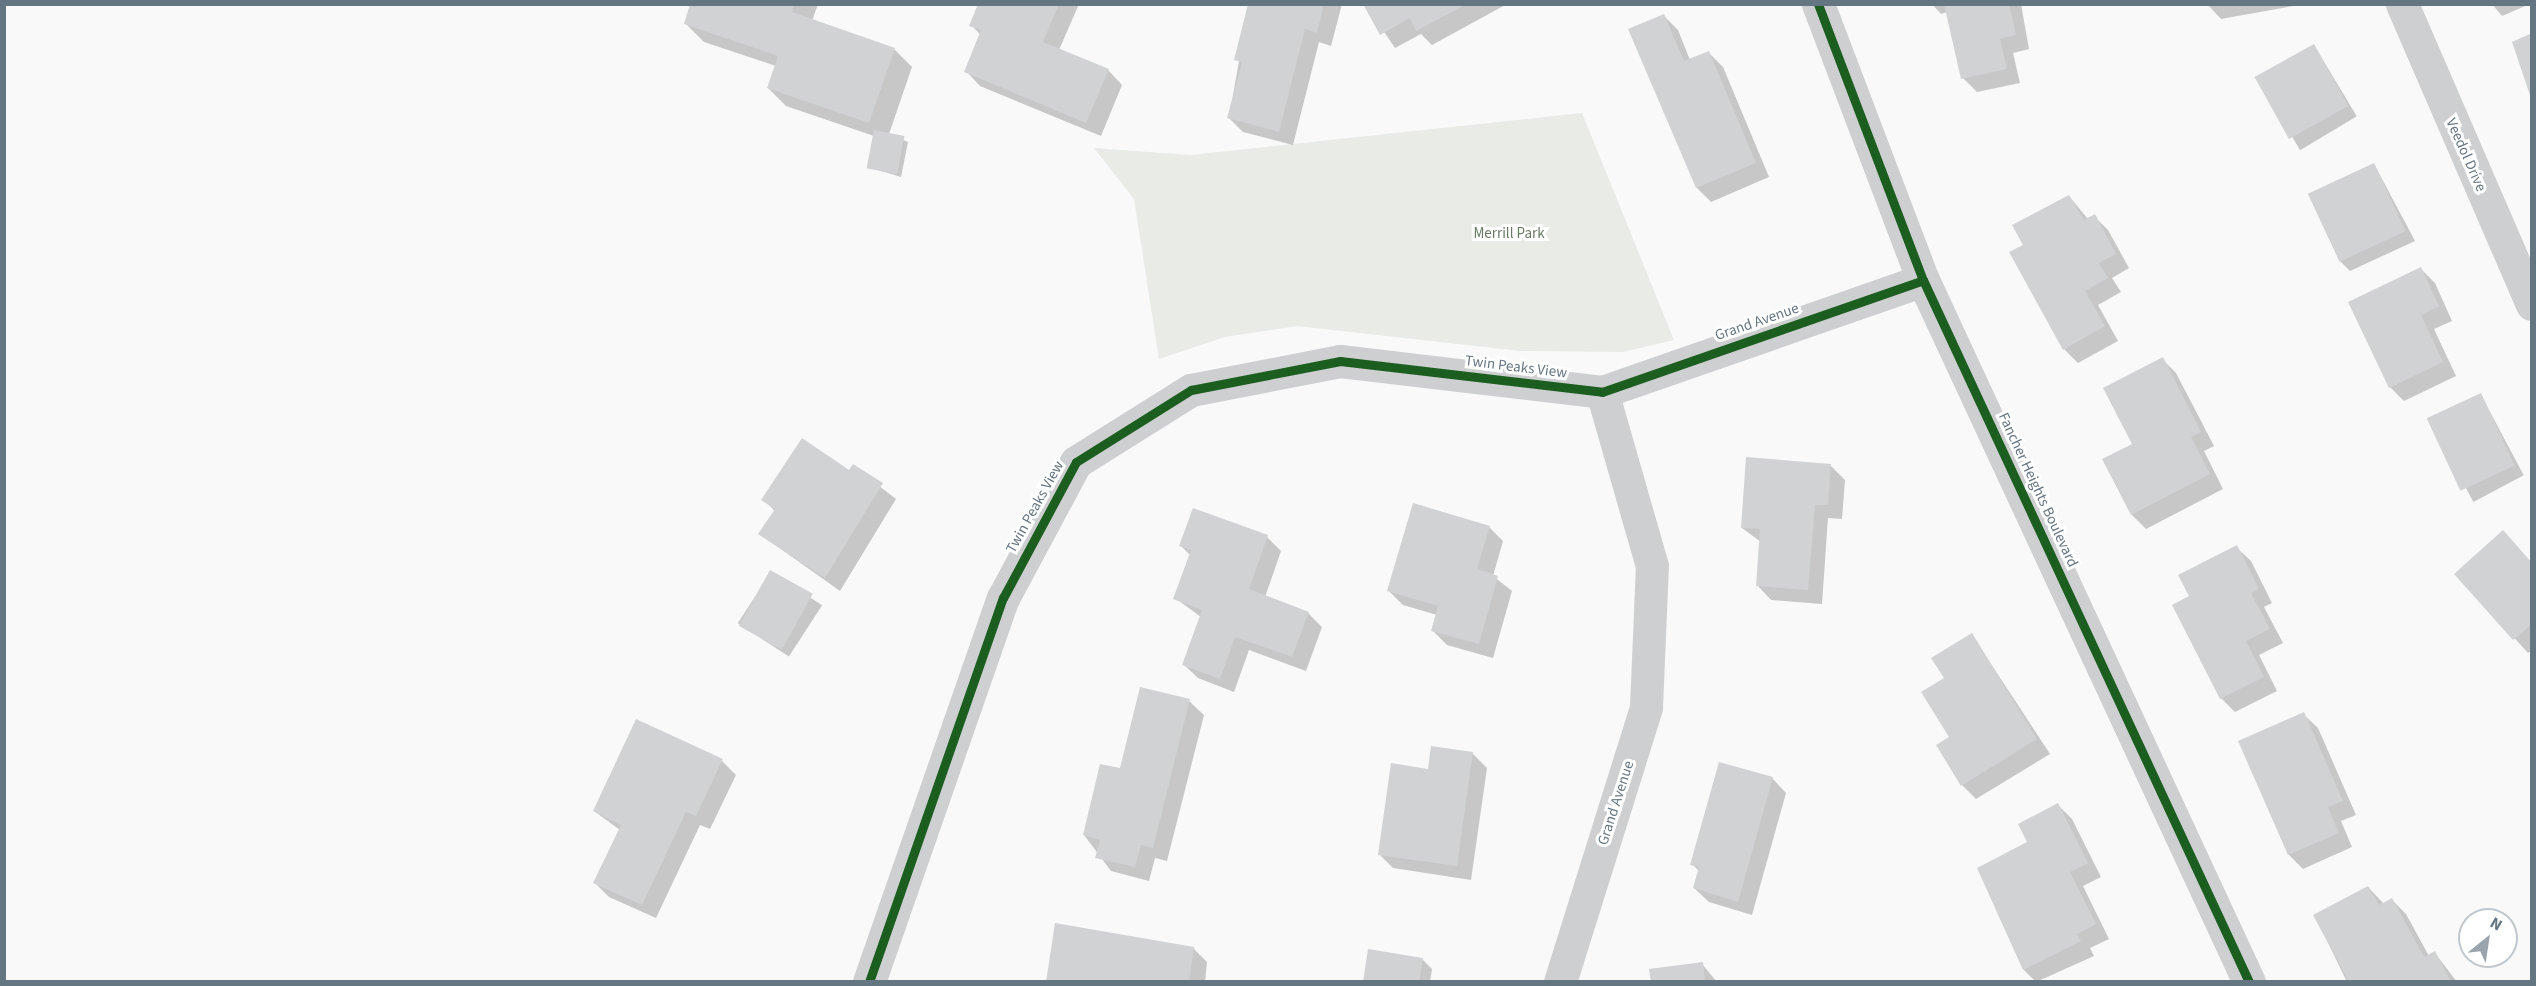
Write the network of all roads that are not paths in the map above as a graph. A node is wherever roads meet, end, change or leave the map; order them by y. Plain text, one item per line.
1 (1818, 4) edge
2 (2402, 4) edge
3 (1923, 280) junction
4 (2532, 304) edge
5 (1602, 392) junction
6 (869, 981) edge
7 (1560, 981) edge
8 (2249, 981) edge

1 - 3 street, Fancher Heights Boulevard
2 - 4 street, Veedol Drive
3 - 5 street, Grand Avenue
3 - 8 street, Fancher Heights Boulevard
5 - 6 street, Twin Peaks View
5 - 7 street, Grand Avenue

